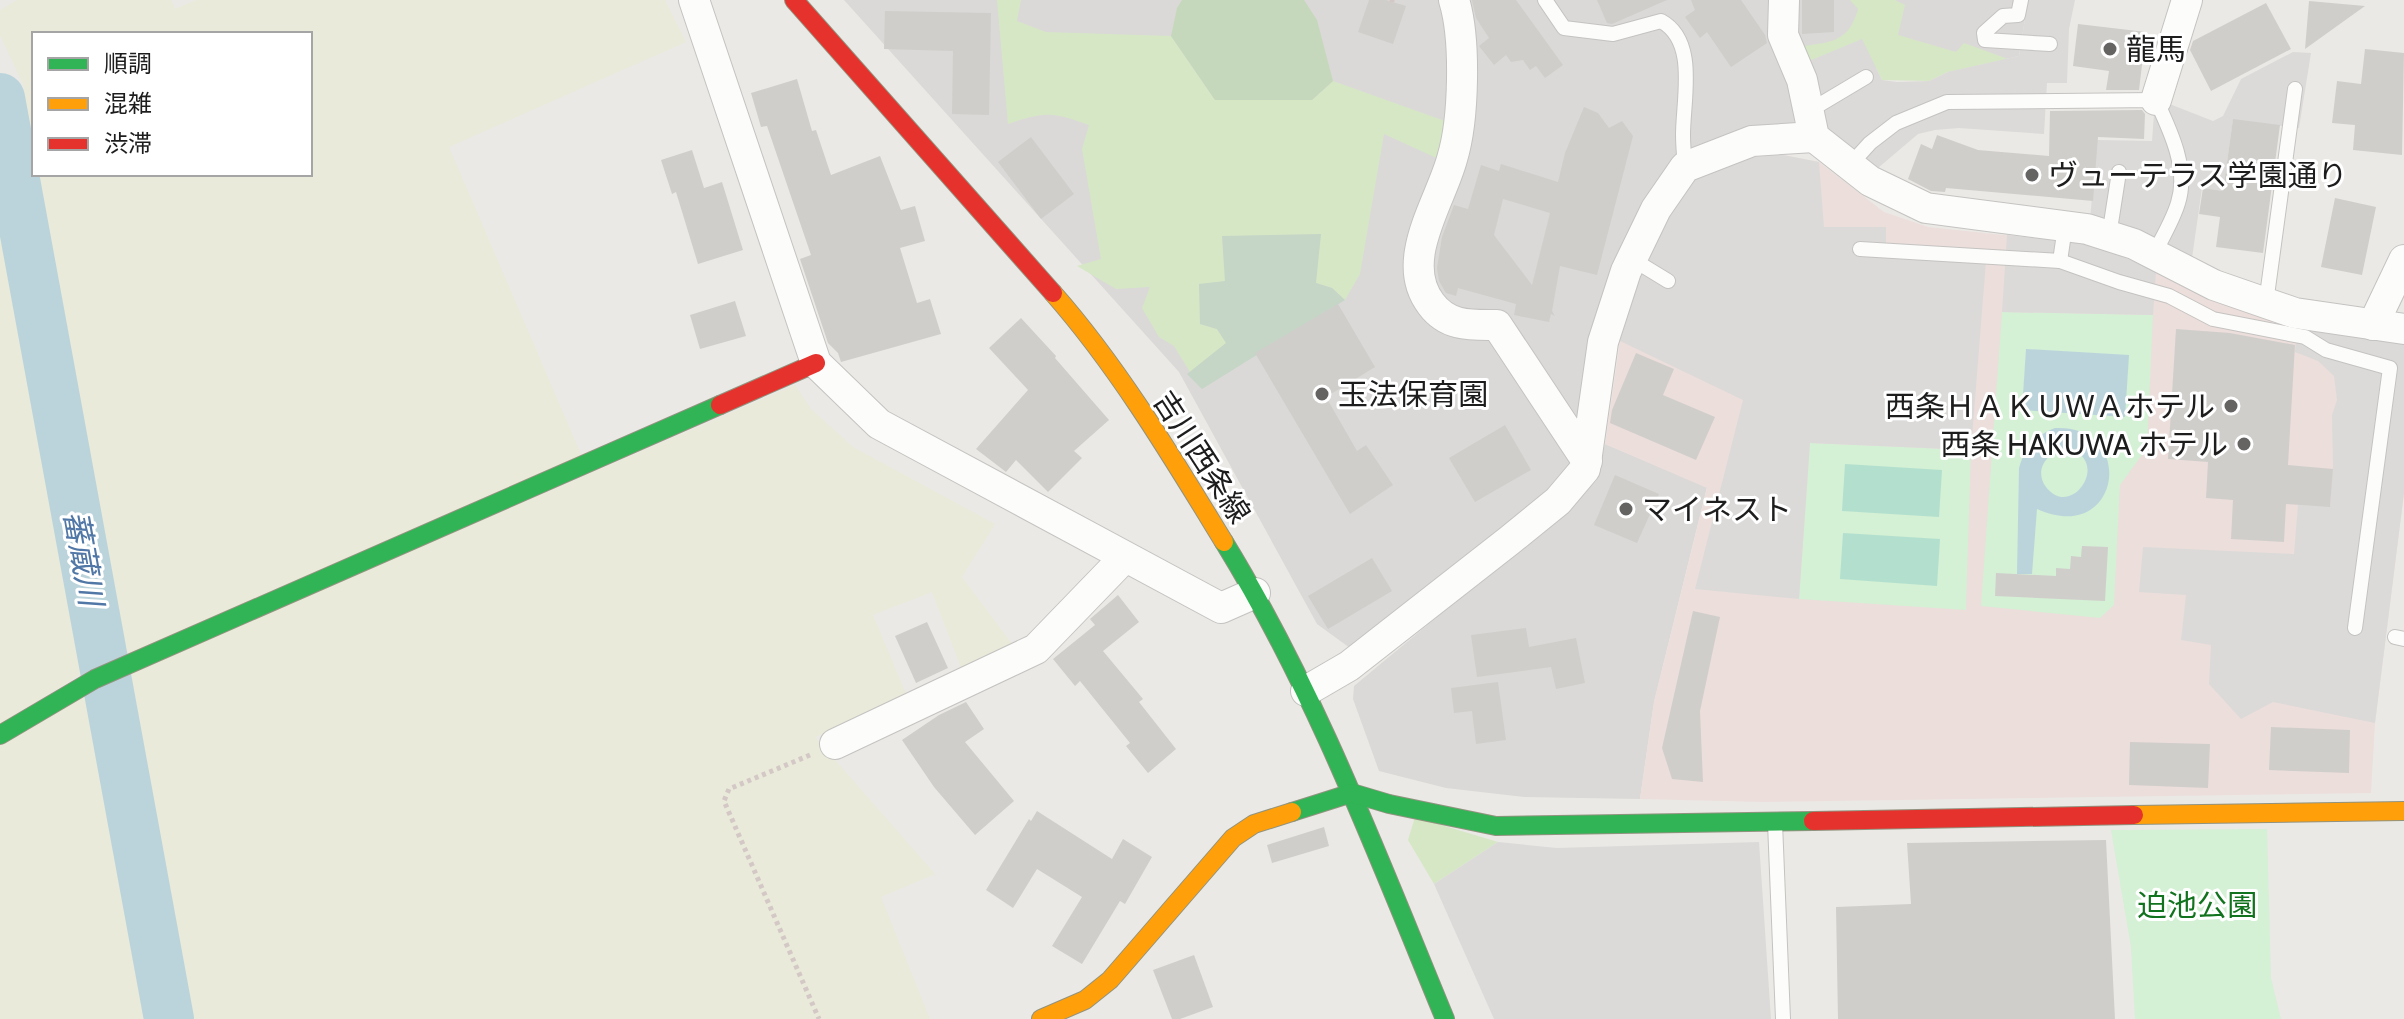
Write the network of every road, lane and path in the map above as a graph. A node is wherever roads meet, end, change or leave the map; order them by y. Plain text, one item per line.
1 (694, 0) edge
2 (794, 0) edge
3 (1454, 0) edge
4 (1545, 0) edge
5 (1784, 0) edge
6 (2021, 0) edge
7 (2187, 0) edge
8 (2050, 44) dead end
9 (1866, 77) dead end
10 (2295, 89) dead end
11 (2156, 100) junction
12 (1811, 124) junction
13 (1850, 165) junction
14 (1685, 167) junction
15 (2119, 172) dead end
16 (2065, 227) junction
17 (2109, 236) junction
18 (1860, 249) dead end
19 (2154, 254) junction
20 (1632, 259) junction
21 (2404, 260) edge
22 (2060, 261) junction
23 (1668, 281) dead end
24 (2266, 303) junction
25 (2373, 325) junction
26 (2404, 329) edge
27 (816, 363) junction
28 (1587, 461) junction
29 (1124, 558) junction
30 (1255, 593) junction
31 (2355, 628) dead end
32 (1306, 691) junction
33 (0, 735) edge
34 (835, 744) joint
35 (1352, 793) junction
36 (2404, 811) edge
37 (1775, 823) junction
38 (819, 1019) edge
39 (1041, 1019) edge
40 (1445, 1019) edge
41 (1783, 1019) edge

1 - 27 street
2 - 30 street, 吉川西条線
3 - 28 street
4 - 14 lane
5 - 12 street
6 - 8 lane
7 - 11 street
9 - 12 lane
10 - 24 lane
11 - 13 lane
11 - 19 lane
12 - 13 street
12 - 14 street
13 - 16 street
14 - 20 street
15 - 17 lane
16 - 17 street
16 - 22 lane
17 - 19 street
18 - 22 lane
19 - 24 street
20 - 23 lane
20 - 28 street
21 - 25 street
22 - 31 lane
24 - 25 street
25 - 26 street
27 - 29 street
27 - 33 street
28 - 32 street
29 - 30 street
29 - 34 street
30 - 32 street, 吉川西条線
32 - 35 street, 吉川西条線
34 - 38 path
35 - 37 street
35 - 39 street
35 - 40 street, 吉川西条線
36 - 37 street
37 - 41 lane

